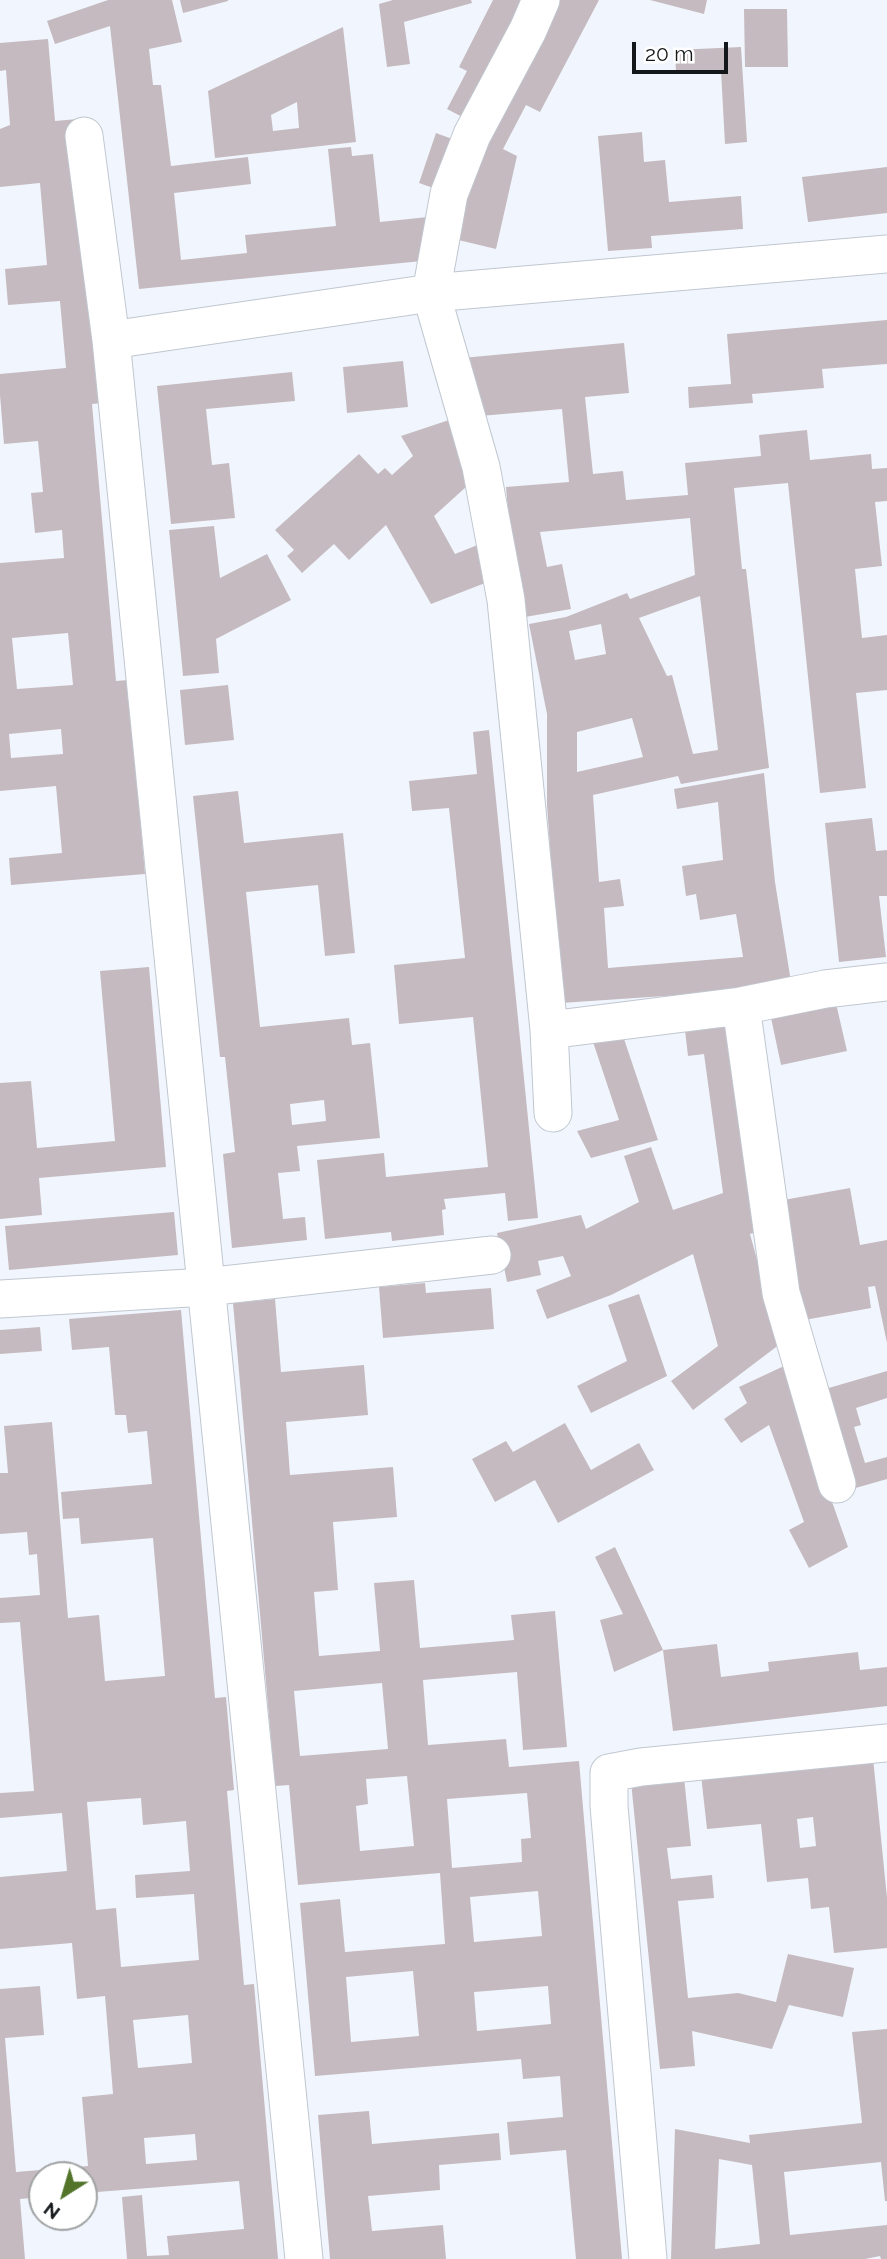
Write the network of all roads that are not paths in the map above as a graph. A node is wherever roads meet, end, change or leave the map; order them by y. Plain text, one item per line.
1 (541, 0) edge
2 (84, 136) dead end
3 (887, 254) edge
4 (431, 293) junction
5 (111, 340) junction
6 (887, 982) edge
7 (741, 1006) junction
8 (548, 1030) junction
9 (553, 1113) dead end
10 (492, 1255) dead end
11 (206, 1287) junction
12 (0, 1299) edge
13 (837, 1483) dead end
14 (887, 1742) edge
15 (304, 2259) edge
16 (648, 2259) edge

1 - 4 street
2 - 5 street
3 - 4 street
4 - 5 street
4 - 8 street
5 - 11 street
6 - 7 street
7 - 8 street
7 - 13 street
8 - 9 street
10 - 11 street
11 - 12 street
11 - 15 street
14 - 16 street

